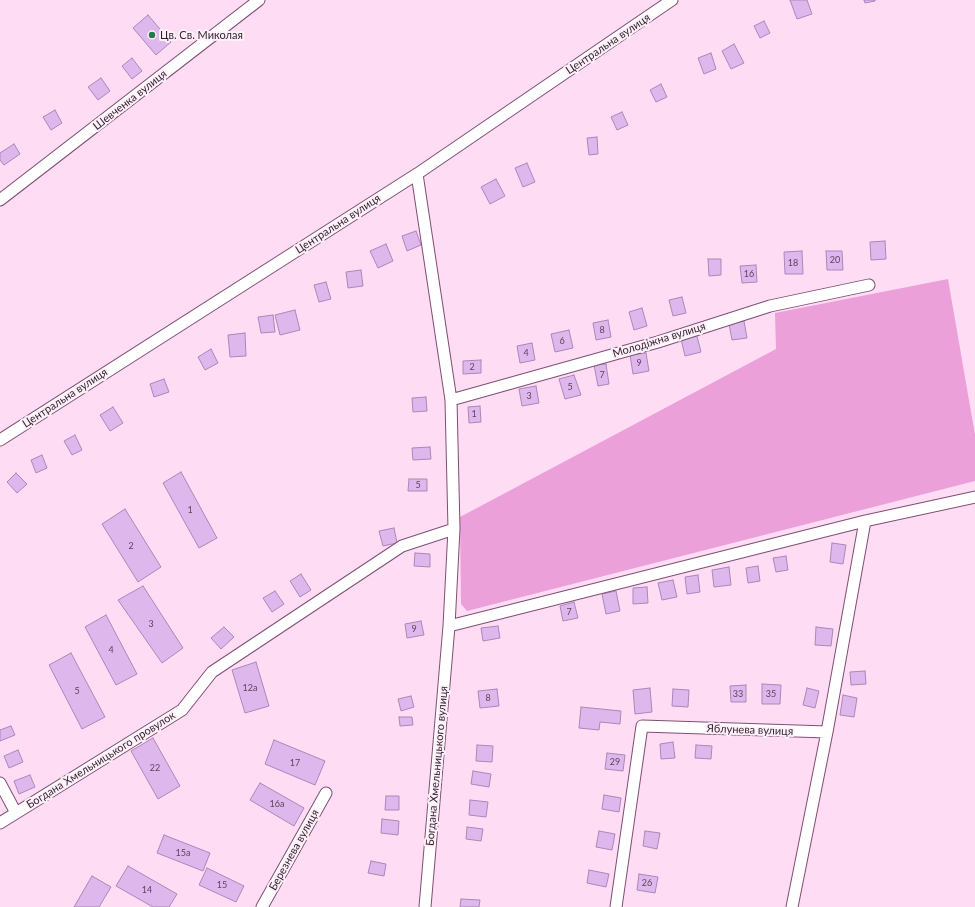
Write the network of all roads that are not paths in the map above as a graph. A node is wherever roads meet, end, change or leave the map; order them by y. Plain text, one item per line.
1 (259, 0) edge
2 (672, 0) edge
3 (417, 174) junction
4 (0, 200) edge
5 (869, 285) dead end
6 (451, 400) junction
7 (0, 440) edge
8 (975, 497) edge
9 (865, 521) junction
10 (454, 530) junction
11 (449, 626) junction
12 (827, 732) junction
13 (0, 782) edge
14 (326, 793) dead end
15 (16, 813) junction
16 (0, 823) edge
17 (262, 907) edge
18 (425, 907) edge
19 (616, 907) edge
20 (792, 907) edge

1 - 4 street, Шевченка вулиця
2 - 3 street, Центральна вулиця
3 - 6 street, Богдана Хмельницького вулиця
3 - 7 street, Центральна вулиця
5 - 6 street, Молодіжна вулиця
6 - 10 street, Богдана Хмельницького вулиця
8 - 9 street
9 - 11 street
9 - 12 street
10 - 11 street, Богдана Хмельницького вулиця
10 - 15 street, Богдана Хмельницького провулок
11 - 18 street, Богдана Хмельницького вулиця
12 - 19 street, Яблунева вулиця
12 - 20 street
13 - 15 street
14 - 17 street, Березнева вулиця
15 - 16 street, Богдана Хмельницького провулок

